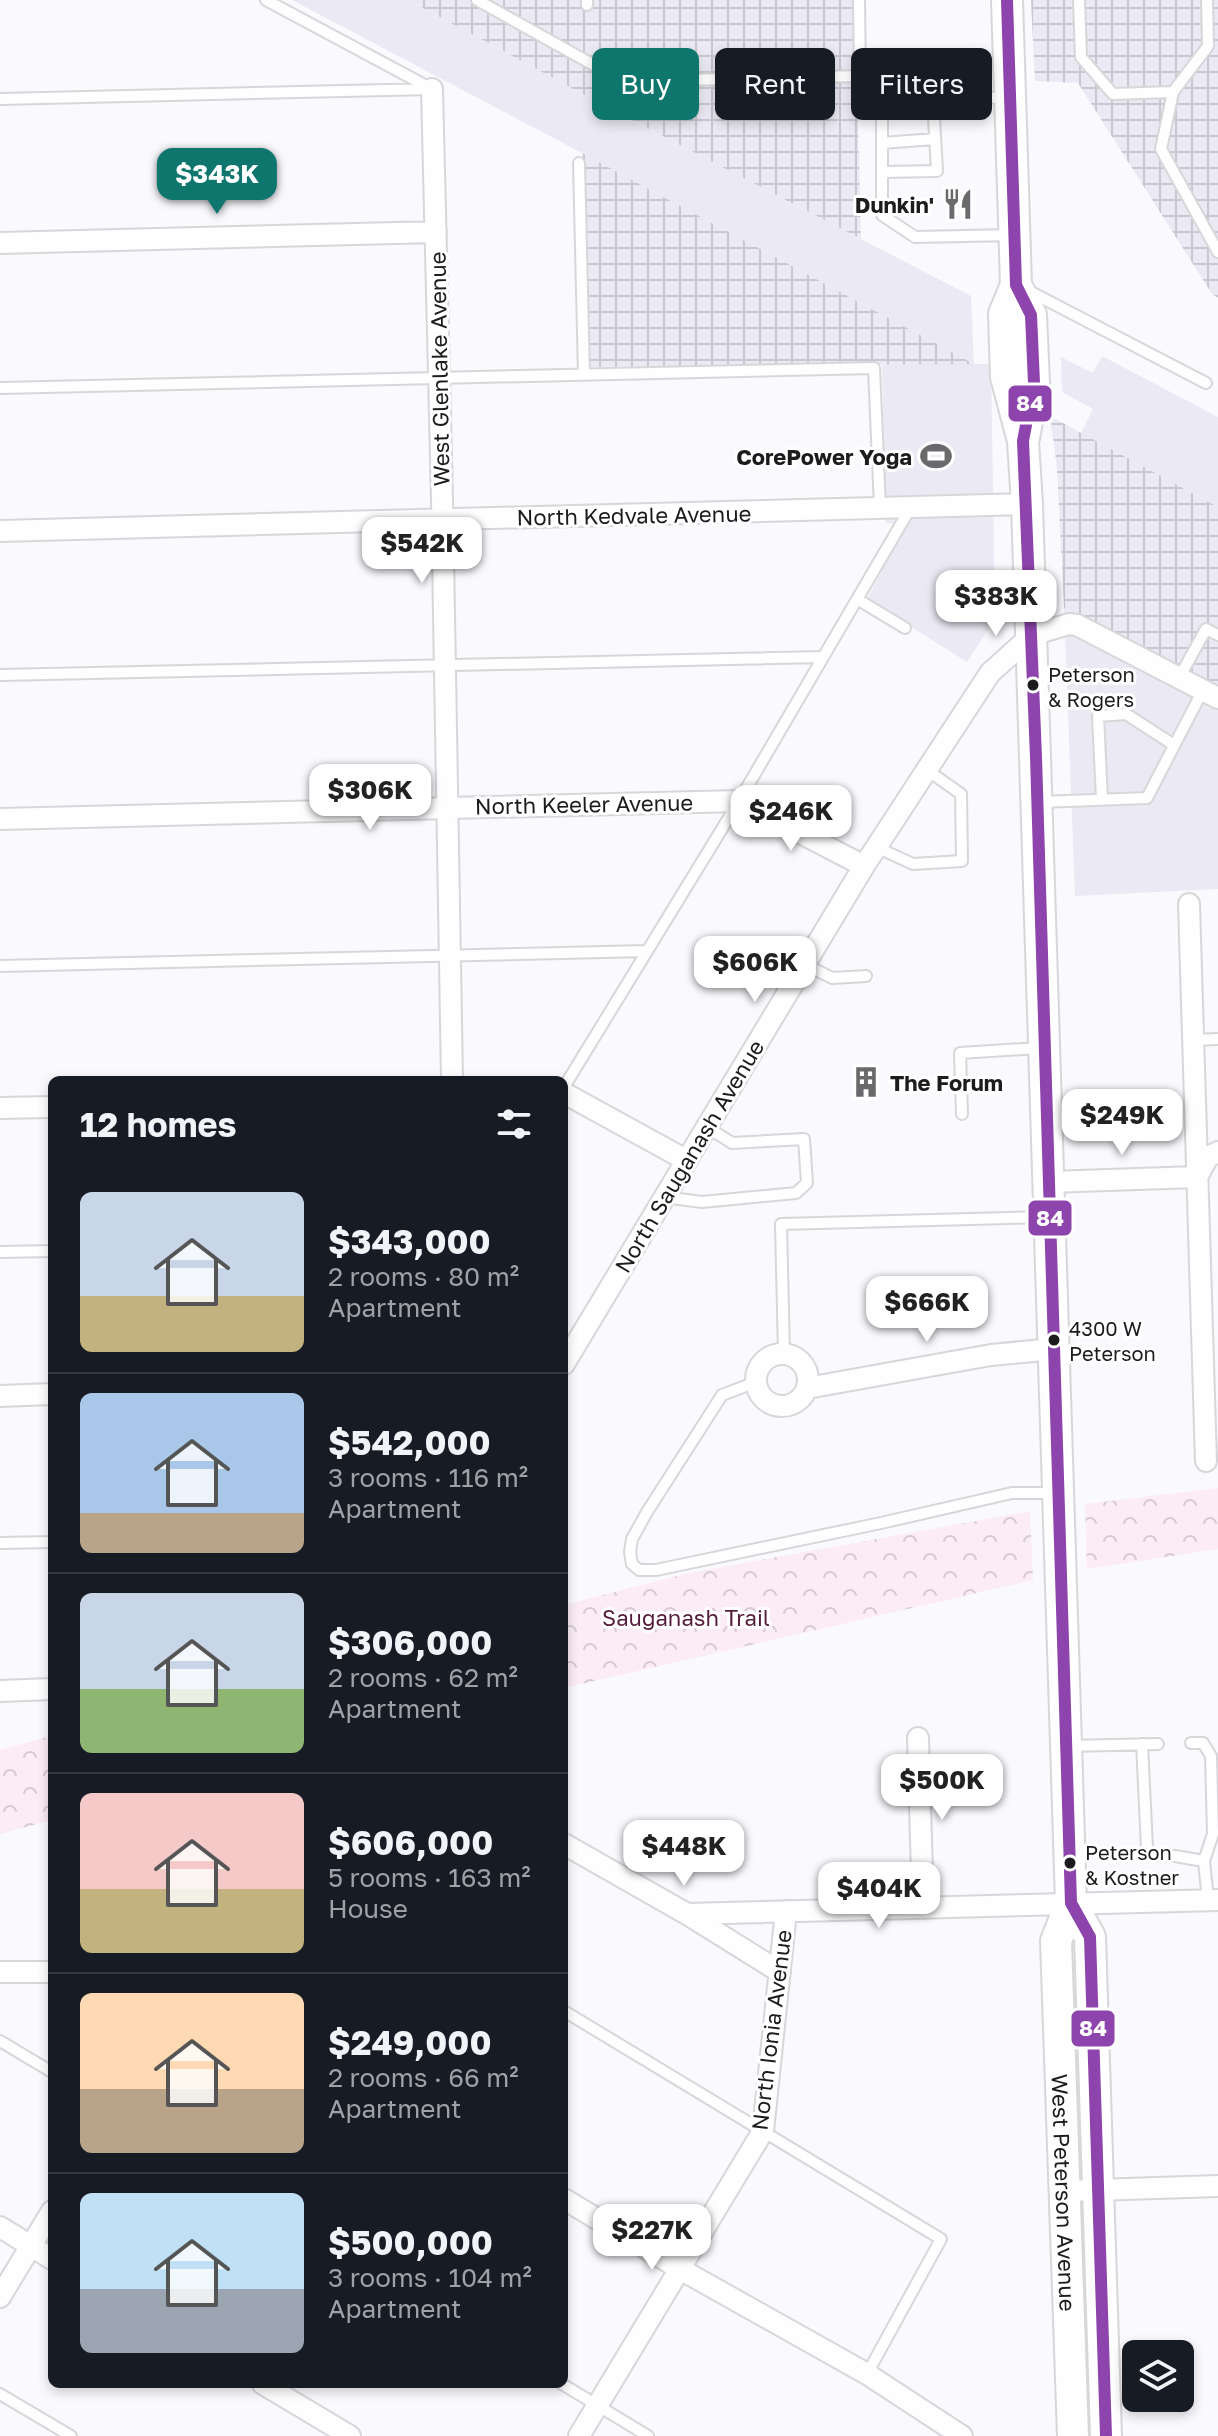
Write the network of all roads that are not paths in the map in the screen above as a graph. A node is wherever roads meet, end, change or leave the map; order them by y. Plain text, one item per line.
1 (266, 0) edge
2 (477, 0) edge
3 (859, 0) edge
4 (1007, 0) edge
5 (1079, 0) edge
6 (1207, 0) edge
7 (592, 64) edge
8 (699, 80) edge
9 (432, 89) junction
10 (1173, 92) junction
11 (1011, 97) junction
12 (992, 98) edge
13 (0, 99) edge
14 (882, 120) edge
15 (934, 120) edge
16 (935, 139) junction
17 (882, 143) junction
18 (579, 163) dead end
19 (882, 172) junction
20 (436, 232) junction
21 (1014, 235) junction
22 (0, 243) edge
23 (1218, 252) edge
24 (1016, 285) junction
25 (584, 375) junction
26 (439, 378) junction
27 (1206, 383) dead end
28 (0, 388) edge
29 (1027, 504) junction
30 (911, 507) junction
31 (880, 508) junction
32 (443, 520) junction
33 (0, 531) edge
34 (857, 599) junction
35 (905, 628) dead end
36 (1032, 635) junction
37 (1218, 635) edge
38 (823, 657) junction
39 (445, 665) junction
40 (0, 675) edge
41 (1179, 678) junction
42 (1210, 694) edge
43 (1174, 745) junction
44 (927, 770) junction
45 (1102, 799) junction
46 (739, 801) junction
47 (1038, 802) junction
48 (448, 808) junction
49 (0, 819) edge
50 (876, 847) junction
51 (864, 866) junction
52 (1189, 904) dead end
53 (646, 951) junction
54 (450, 956) junction
55 (804, 964) junction
56 (0, 966) edge
57 (866, 976) dead end
58 (1218, 1039) edge
59 (1194, 1040) junction
60 (1045, 1047) junction
61 (452, 1076) edge
62 (568, 1083) edge
63 (568, 1092) edge
64 (48, 1107) edge
65 (0, 1108) edge
66 (962, 1114) dead end
67 (707, 1127) junction
68 (1218, 1152) edge
69 (686, 1160) junction
70 (1197, 1177) junction
71 (1049, 1182) junction
72 (664, 1197) junction
73 (1218, 1200) edge
74 (1050, 1217) junction
75 (48, 1251) edge
76 (0, 1252) edge
77 (1054, 1349) junction
78 (784, 1354) junction
79 (568, 1357) edge
80 (756, 1382) junction
81 (807, 1388) junction
82 (48, 1394) edge
83 (0, 1396) edge
84 (1206, 1461) dead end
85 (1058, 1494) junction
86 (48, 1542) edge
87 (0, 1543) edge
88 (48, 1689) edge
89 (0, 1691) edge
90 (918, 1738) dead end
91 (1191, 1743) dead end
92 (1142, 1744) junction
93 (1158, 1744) dead end
94 (1066, 1747) junction
95 (568, 1846) edge
96 (1204, 1861) junction
97 (1213, 1900) edge
98 (1071, 1903) junction
99 (923, 1907) junction
100 (786, 1911) junction
101 (687, 1914) junction
102 (0, 1972) edge
103 (48, 1972) edge
104 (780, 1972) junction
105 (568, 2013) edge
106 (0, 2041) edge
107 (48, 2070) edge
108 (763, 2131) junction
109 (1218, 2186) edge
110 (1098, 2190) junction
111 (1065, 2191) junction
112 (568, 2201) edge
113 (48, 2218) edge
114 (0, 2227) edge
115 (31, 2246) junction
116 (48, 2257) edge
117 (680, 2269) junction
118 (0, 2297) edge
119 (867, 2374) junction
120 (270, 2388) edge
121 (568, 2388) edge
122 (0, 2394) edge
123 (597, 2405) junction
124 (71, 2436) edge
125 (350, 2436) edge
126 (579, 2436) edge
127 (648, 2436) edge
128 (962, 2436) edge
129 (1073, 2436) edge
130 (1106, 2436) edge

1 - 9 lane
2 - 7 lane
3 - 8 lane
4 - 11 main road, West Peterson Avenue
5 - 10 lane
6 - 10 lane
9 - 13 lane
9 - 20 street, West Glenlake Avenue
10 - 23 lane
11 - 12 lane
11 - 21 main road, West Peterson Avenue
14 - 17 lane
15 - 16 lane
16 - 17 lane
16 - 19 lane
17 - 19 lane
18 - 25 lane
19 - 21 lane
20 - 22 street
20 - 26 street, West Glenlake Avenue
21 - 24 main road, West Peterson Avenue
24 - 27 lane
24 - 29 main road, West Peterson Avenue
25 - 26 lane
25 - 31 lane
26 - 28 lane
26 - 32 street, West Glenlake Avenue
29 - 30 street, North Kedvale Avenue
29 - 36 main road, West Peterson Avenue
30 - 31 street, North Kedvale Avenue
30 - 34 lane
31 - 32 street, North Kedvale Avenue
32 - 33 street, North Kedvale Avenue
32 - 39 street, West Glenlake Avenue
34 - 35 lane
34 - 38 lane
36 - 41 street
36 - 44 street, North Sauganash Avenue
36 - 47 main road, West Peterson Avenue
37 - 41 lane
38 - 39 lane
38 - 46 lane
39 - 40 lane
39 - 48 street, West Glenlake Avenue
41 - 42 street
42 - 43 lane
43 - 45 lane
43 - 45 lane
44 - 50 street, North Sauganash Avenue
44 - 50 lane
45 - 47 lane
46 - 48 street, North Keeler Avenue
46 - 51 street, North Keeler Avenue
46 - 53 lane
47 - 60 main road, West Peterson Avenue
48 - 49 street, North Keeler Avenue
48 - 54 street, West Glenlake Avenue
50 - 51 street, North Sauganash Avenue
51 - 55 street, North Sauganash Avenue
52 - 59 street
53 - 54 lane
53 - 62 lane
54 - 56 lane
54 - 61 street, West Glenlake Avenue
55 - 57 lane
55 - 67 street, North Sauganash Avenue
58 - 59 lane
59 - 70 street
60 - 66 lane
60 - 71 main road, West Peterson Avenue
63 - 69 street
64 - 65 street
67 - 69 street, North Sauganash Avenue
67 - 72 lane
68 - 70 street
69 - 72 street, North Sauganash Avenue
70 - 71 street
70 - 73 street
70 - 84 street
71 - 74 main road, West Peterson Avenue
72 - 79 street, North Sauganash Avenue
74 - 77 main road, West Peterson Avenue
74 - 78 lane
75 - 76 lane
77 - 81 street
77 - 85 main road, West Peterson Avenue
78 - 80 street
78 - 81 street
80 - 81 street
80 - 85 lane
82 - 83 street
85 - 94 main road, West Peterson Avenue
86 - 87 lane
88 - 89 street
90 - 99 street
91 - 96 lane
92 - 93 lane
92 - 94 lane
92 - 96 lane
94 - 98 main road, West Peterson Avenue
95 - 101 street
96 - 97 lane
97 - 98 street
98 - 99 street
98 - 110 main road, West Peterson Avenue
98 - 111 main road, West Peterson Avenue
99 - 100 street
100 - 101 street
100 - 104 street, North Ionia Avenue
101 - 104 street
102 - 103 street
104 - 108 street, North Ionia Avenue
105 - 108 lane
106 - 107 lane
108 - 117 street, North Ionia Avenue
108 - 119 lane
109 - 110 street
110 - 111 street
110 - 130 main road, West Peterson Avenue
111 - 129 main road, West Peterson Avenue
112 - 117 street
113 - 115 street
114 - 115 street
115 - 116 street
115 - 118 street
117 - 119 street
117 - 123 street, North Ionia Avenue
119 - 128 street
120 - 125 street
121 - 123 lane
122 - 124 lane
123 - 126 street, North Ionia Avenue
123 - 127 lane

